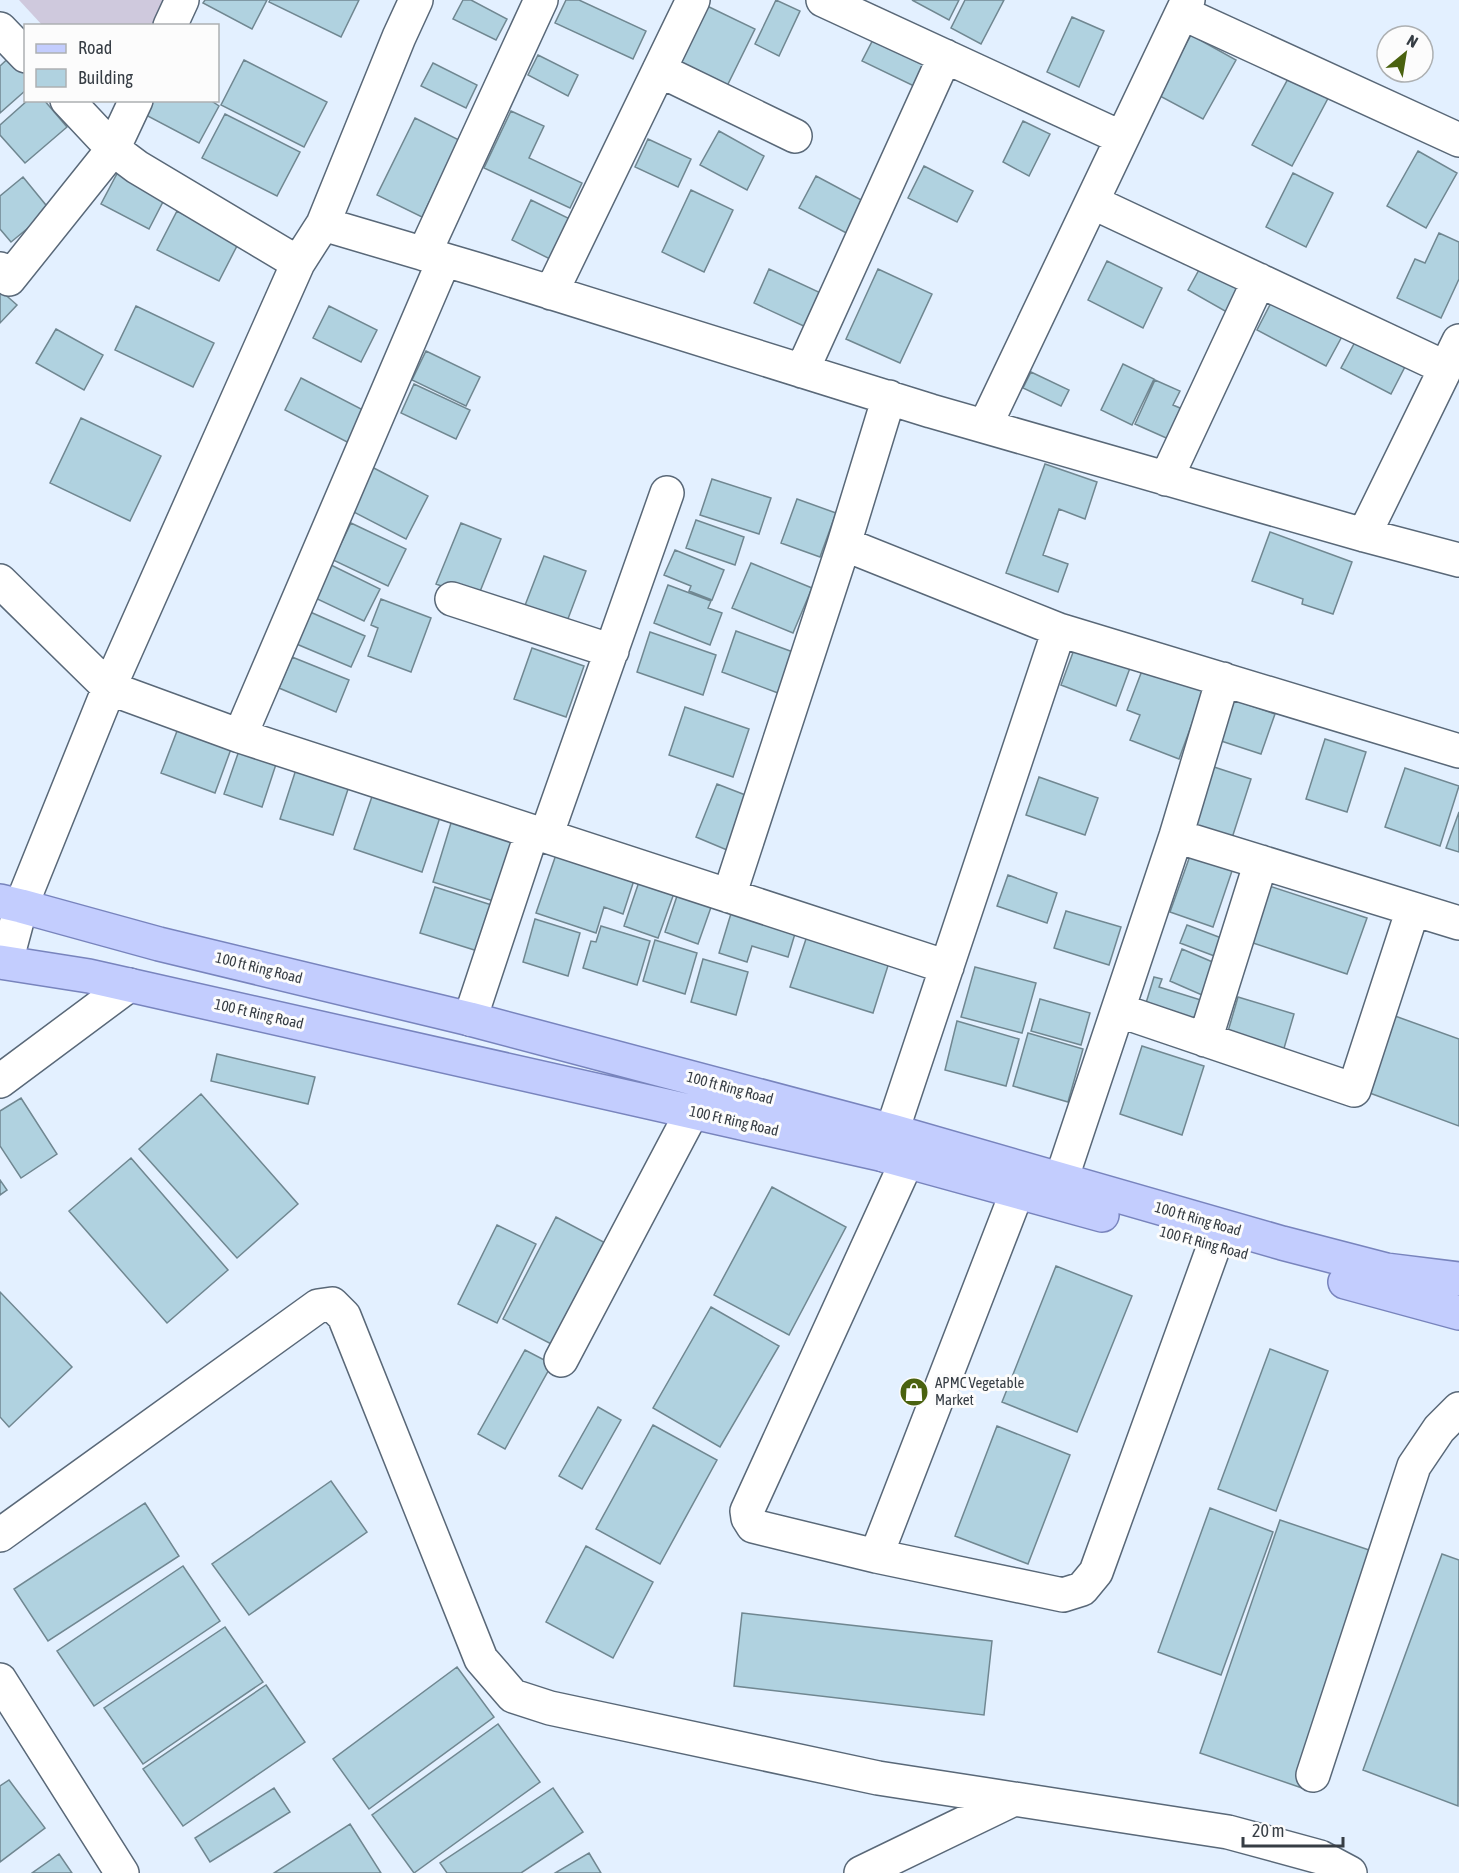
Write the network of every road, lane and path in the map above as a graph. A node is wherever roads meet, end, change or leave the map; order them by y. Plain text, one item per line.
1 (182, 0) edge
2 (416, 0) edge
3 (541, 0) edge
4 (692, 0) edge
5 (824, 0) edge
6 (1185, 7) edge
7 (171, 24) edge
8 (0, 29) edge
9 (24, 54) edge
10 (945, 56) junction
11 (659, 70) junction
12 (69, 102) edge
13 (135, 102) edge
14 (795, 136) dead end
15 (1122, 138) junction
16 (1459, 140) edge
17 (113, 149) junction
18 (1092, 201) junction
19 (323, 224) junction
20 (434, 257) junction
21 (298, 263) junction
22 (0, 269) edge
23 (1259, 280) junction
24 (551, 292) junction
25 (1453, 355) edge
26 (802, 371) junction
27 (889, 397) junction
28 (985, 426) junction
29 (1166, 478) junction
30 (667, 493) dead end
31 (1364, 536) junction
32 (844, 544) junction
33 (1459, 560) edge
34 (0, 582) edge
35 (452, 599) dead end
36 (1059, 630) junction
37 (612, 651) junction
38 (1223, 679) junction
39 (108, 688) junction
40 (240, 736) junction
41 (1459, 751) edge
42 (539, 834) junction
43 (1176, 836) junction
44 (1261, 862) junction
45 (729, 896) junction
46 (11, 903) edge
47 (1413, 909) junction
48 (1459, 923) edge
49 (3, 962) edge
50 (947, 967) junction
51 (129, 985) junction
52 (1118, 1010) junction
53 (470, 1019) junction
54 (1205, 1040) junction
55 (0, 1082) edge
56 (692, 1112) junction
57 (894, 1149) junction
58 (1061, 1180) junction
59 (1017, 1192) junction
60 (1214, 1246) junction
61 (1459, 1278) edge
62 (1459, 1313) edge
63 (561, 1360) dead end
64 (1459, 1409) edge
65 (0, 1535) edge
66 (876, 1556) junction
67 (0, 1680) edge
68 (1313, 1775) dead end
69 (1014, 1799) junction
70 (122, 1873) edge
71 (861, 1873) edge
72 (1350, 1873) edge

1 - 7 street
2 - 19 street
3 - 20 street
4 - 11 street
5 - 10 street
6 - 15 street
6 - 16 street
8 - 9 street
10 - 15 street
10 - 26 street
11 - 14 street
11 - 24 street
12 - 17 street
13 - 17 street
15 - 18 street
17 - 21 street
17 - 22 street
18 - 23 street
18 - 28 street
19 - 20 street
19 - 21 street
20 - 24 street
20 - 40 street
21 - 39 street
23 - 25 street
23 - 29 street
24 - 26 street
25 - 31 street
26 - 27 street
27 - 28 street
27 - 32 street
28 - 29 street
29 - 31 street
30 - 37 street
31 - 33 street
32 - 36 street
32 - 45 street
34 - 39 street
35 - 37 street
36 - 38 street
36 - 50 street
37 - 42 street
38 - 41 street
38 - 43 street
39 - 40 street
39 - 46 street
40 - 42 street
42 - 45 street
42 - 53 street
43 - 44 street
43 - 52 street
44 - 47 street
44 - 54 street
45 - 50 street
46 - 49 street
46 - 53 main road, 100 ft Ring Road
47 - 48 street
47 - 54 street
49 - 51 main road, 100 Ft Ring Road
50 - 57 street
51 - 55 street
51 - 56 main road, 100 Ft Ring Road
52 - 54 street
52 - 58 street
53 - 57 main road, 100 ft Ring Road
56 - 57 main road, 100 Ft Ring Road
56 - 63 street
57 - 58 main road, 100 ft Ring Road
57 - 59 main road, 100 Ft Ring Road
57 - 66 street
58 - 61 main road, 100 ft Ring Road
59 - 60 main road, 100 Ft Ring Road
59 - 66 street
60 - 62 main road, 100 Ft Ring Road
60 - 66 street
64 - 68 street
65 - 69 street
67 - 70 street
69 - 71 street
69 - 72 street

